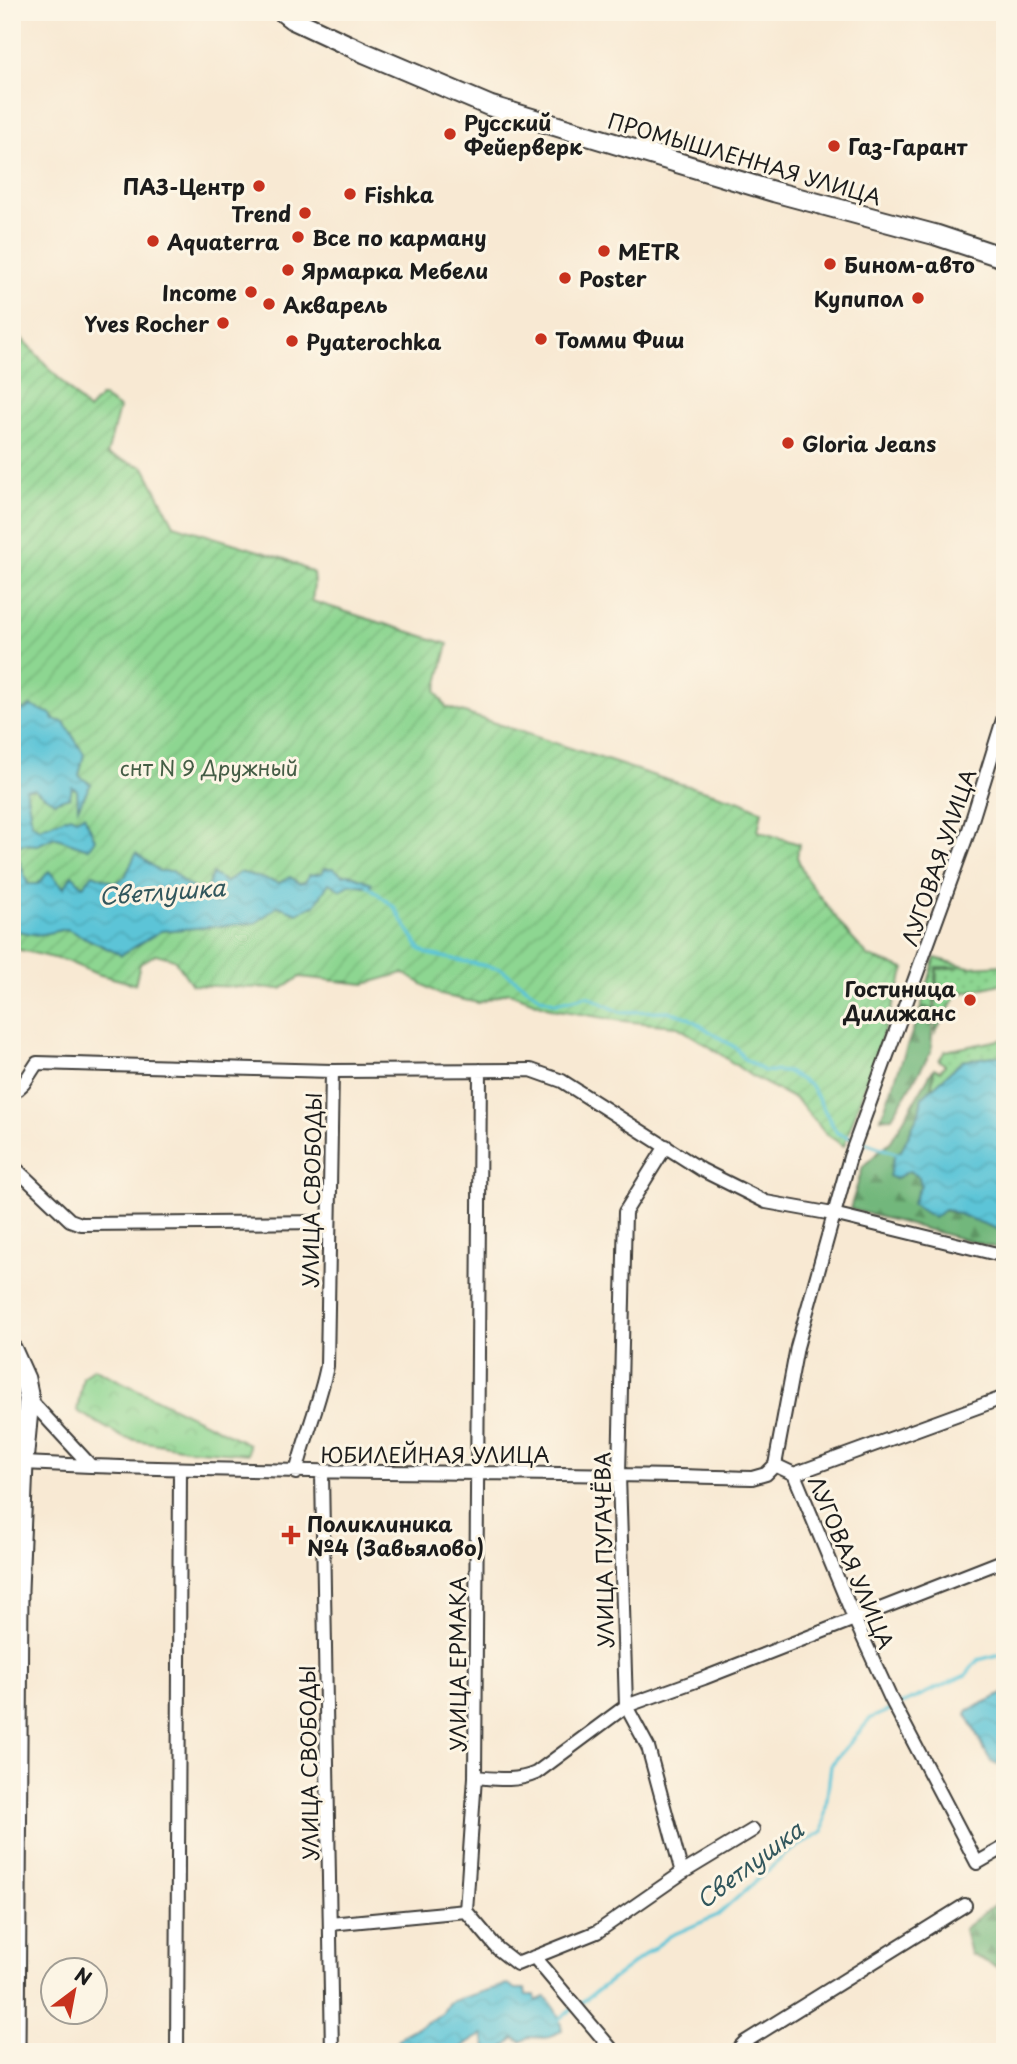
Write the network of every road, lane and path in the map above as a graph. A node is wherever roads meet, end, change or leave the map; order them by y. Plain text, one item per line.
1 (283, 12) edge
2 (1005, 258) edge
3 (1005, 713) edge
4 (480, 1070) junction
5 (332, 1071) junction
6 (12, 1094) edge
7 (666, 1146) junction
8 (12, 1165) edge
9 (834, 1214) junction
10 (329, 1222) junction
11 (1005, 1256) edge
12 (12, 1350) edge
13 (1005, 1397) edge
14 (29, 1399) junction
15 (23, 1464) junction
16 (775, 1465) junction
17 (91, 1466) junction
18 (180, 1469) junction
19 (296, 1472) junction
20 (322, 1473) junction
21 (478, 1473) junction
22 (794, 1474) junction
23 (620, 1475) junction
24 (1005, 1560) edge
25 (853, 1618) junction
26 (626, 1706) junction
27 (475, 1777) junction
28 (753, 1830) dead end
29 (1005, 1847) edge
30 (682, 1873) junction
31 (965, 1905) dead end
32 (466, 1911) junction
33 (330, 1924) junction
34 (534, 1957) junction
35 (15, 2052) edge
36 (177, 2052) edge
37 (332, 2052) edge
38 (614, 2052) edge
39 (734, 2052) edge

1 - 2 main road, ПРОМЫШЛЕННАЯ УЛИЦА
3 - 9 street, ЛУГОВАЯ УЛИЦА
4 - 5 street
4 - 7 street
4 - 21 street, УЛИЦА ЕРМАКА
5 - 6 street
5 - 10 street, УЛИЦА СВОБОДЫ
7 - 9 street
7 - 23 street, УЛИЦА ПУГАЧЁВА
8 - 10 street
9 - 11 street
9 - 16 street
10 - 19 street, УЛИЦА СВОБОДЫ
12 - 14 main road
13 - 22 street
14 - 15 main road
14 - 17 street
15 - 17 street, ЮБИЛЕЙНАЯ УЛИЦА
15 - 35 main road
16 - 22 street, ЛУГОВАЯ УЛИЦА
16 - 23 street, ЮБИЛЕЙНАЯ УЛИЦА
17 - 18 street, ЮБИЛЕЙНАЯ УЛИЦА
18 - 19 street, ЮБИЛЕЙНАЯ УЛИЦА
18 - 36 street
19 - 20 street, ЮБИЛЕЙНАЯ УЛИЦА
20 - 21 street, ЮБИЛЕЙНАЯ УЛИЦА
20 - 33 street, УЛИЦА СВОБОДЫ
21 - 23 street, ЮБИЛЕЙНАЯ УЛИЦА
21 - 27 street, УЛИЦА ЕРМАКА
22 - 25 street, ЛУГОВАЯ УЛИЦА
23 - 26 street, УЛИЦА ПУГАЧЁВА
24 - 25 street
25 - 26 street
25 - 29 street, ЛУГОВАЯ УЛИЦА
26 - 27 street
26 - 30 street, УЛИЦА ПУГАЧЁВА
27 - 32 street, УЛИЦА ЕРМАКА
28 - 30 street
30 - 34 street
31 - 39 street
32 - 33 street
32 - 34 street
33 - 37 street, УЛИЦА СВОБОДЫ
34 - 38 street

